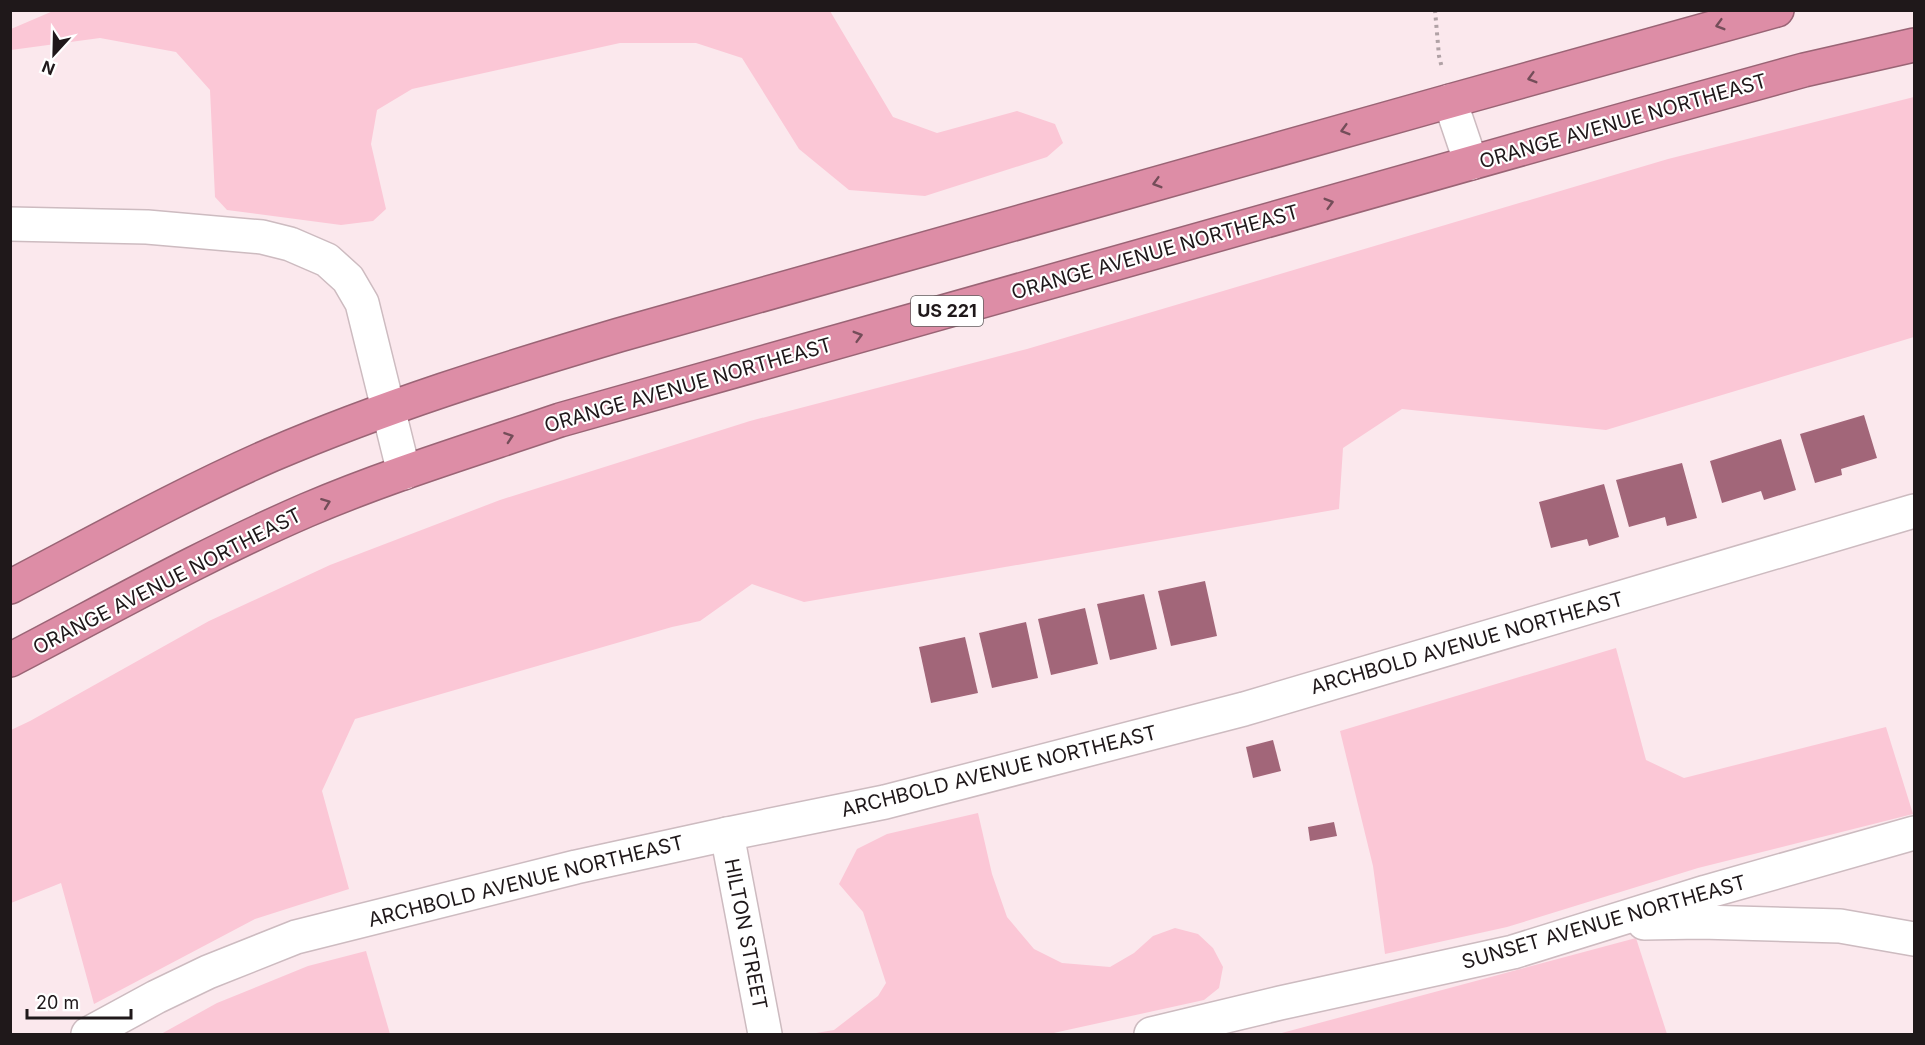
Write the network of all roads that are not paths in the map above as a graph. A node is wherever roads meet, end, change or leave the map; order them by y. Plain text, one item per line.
1 (1777, 10) edge
2 (1914, 45) edge
3 (1450, 101) junction
4 (1471, 163) junction
5 (10, 224) edge
6 (389, 409) junction
7 (404, 473) junction
8 (1914, 511) edge
9 (10, 587) edge
10 (10, 660) edge
11 (1914, 833) edge
12 (727, 834) junction
13 (1606, 924) junction
14 (1914, 939) edge
15 (88, 1035) edge
16 (765, 1035) edge
17 (1151, 1035) edge

1 -> 3 highway
2 - 4 highway, ORANGE AVENUE NORTHEAST / US 221
3 - 4 street
3 -> 6 highway
7 -> 4 highway, ORANGE AVENUE NORTHEAST / US 221
5 - 6 street
6 - 7 street
6 - 9 highway
10 -> 7 highway, ORANGE AVENUE NORTHEAST / US 221
8 - 12 street, ARCHBOLD AVENUE NORTHEAST
11 - 13 street, SUNSET AVENUE NORTHEAST
12 - 15 street, ARCHBOLD AVENUE NORTHEAST
12 - 16 street, HILTON STREET
13 - 14 street
13 - 17 street, SUNSET AVENUE NORTHEAST

